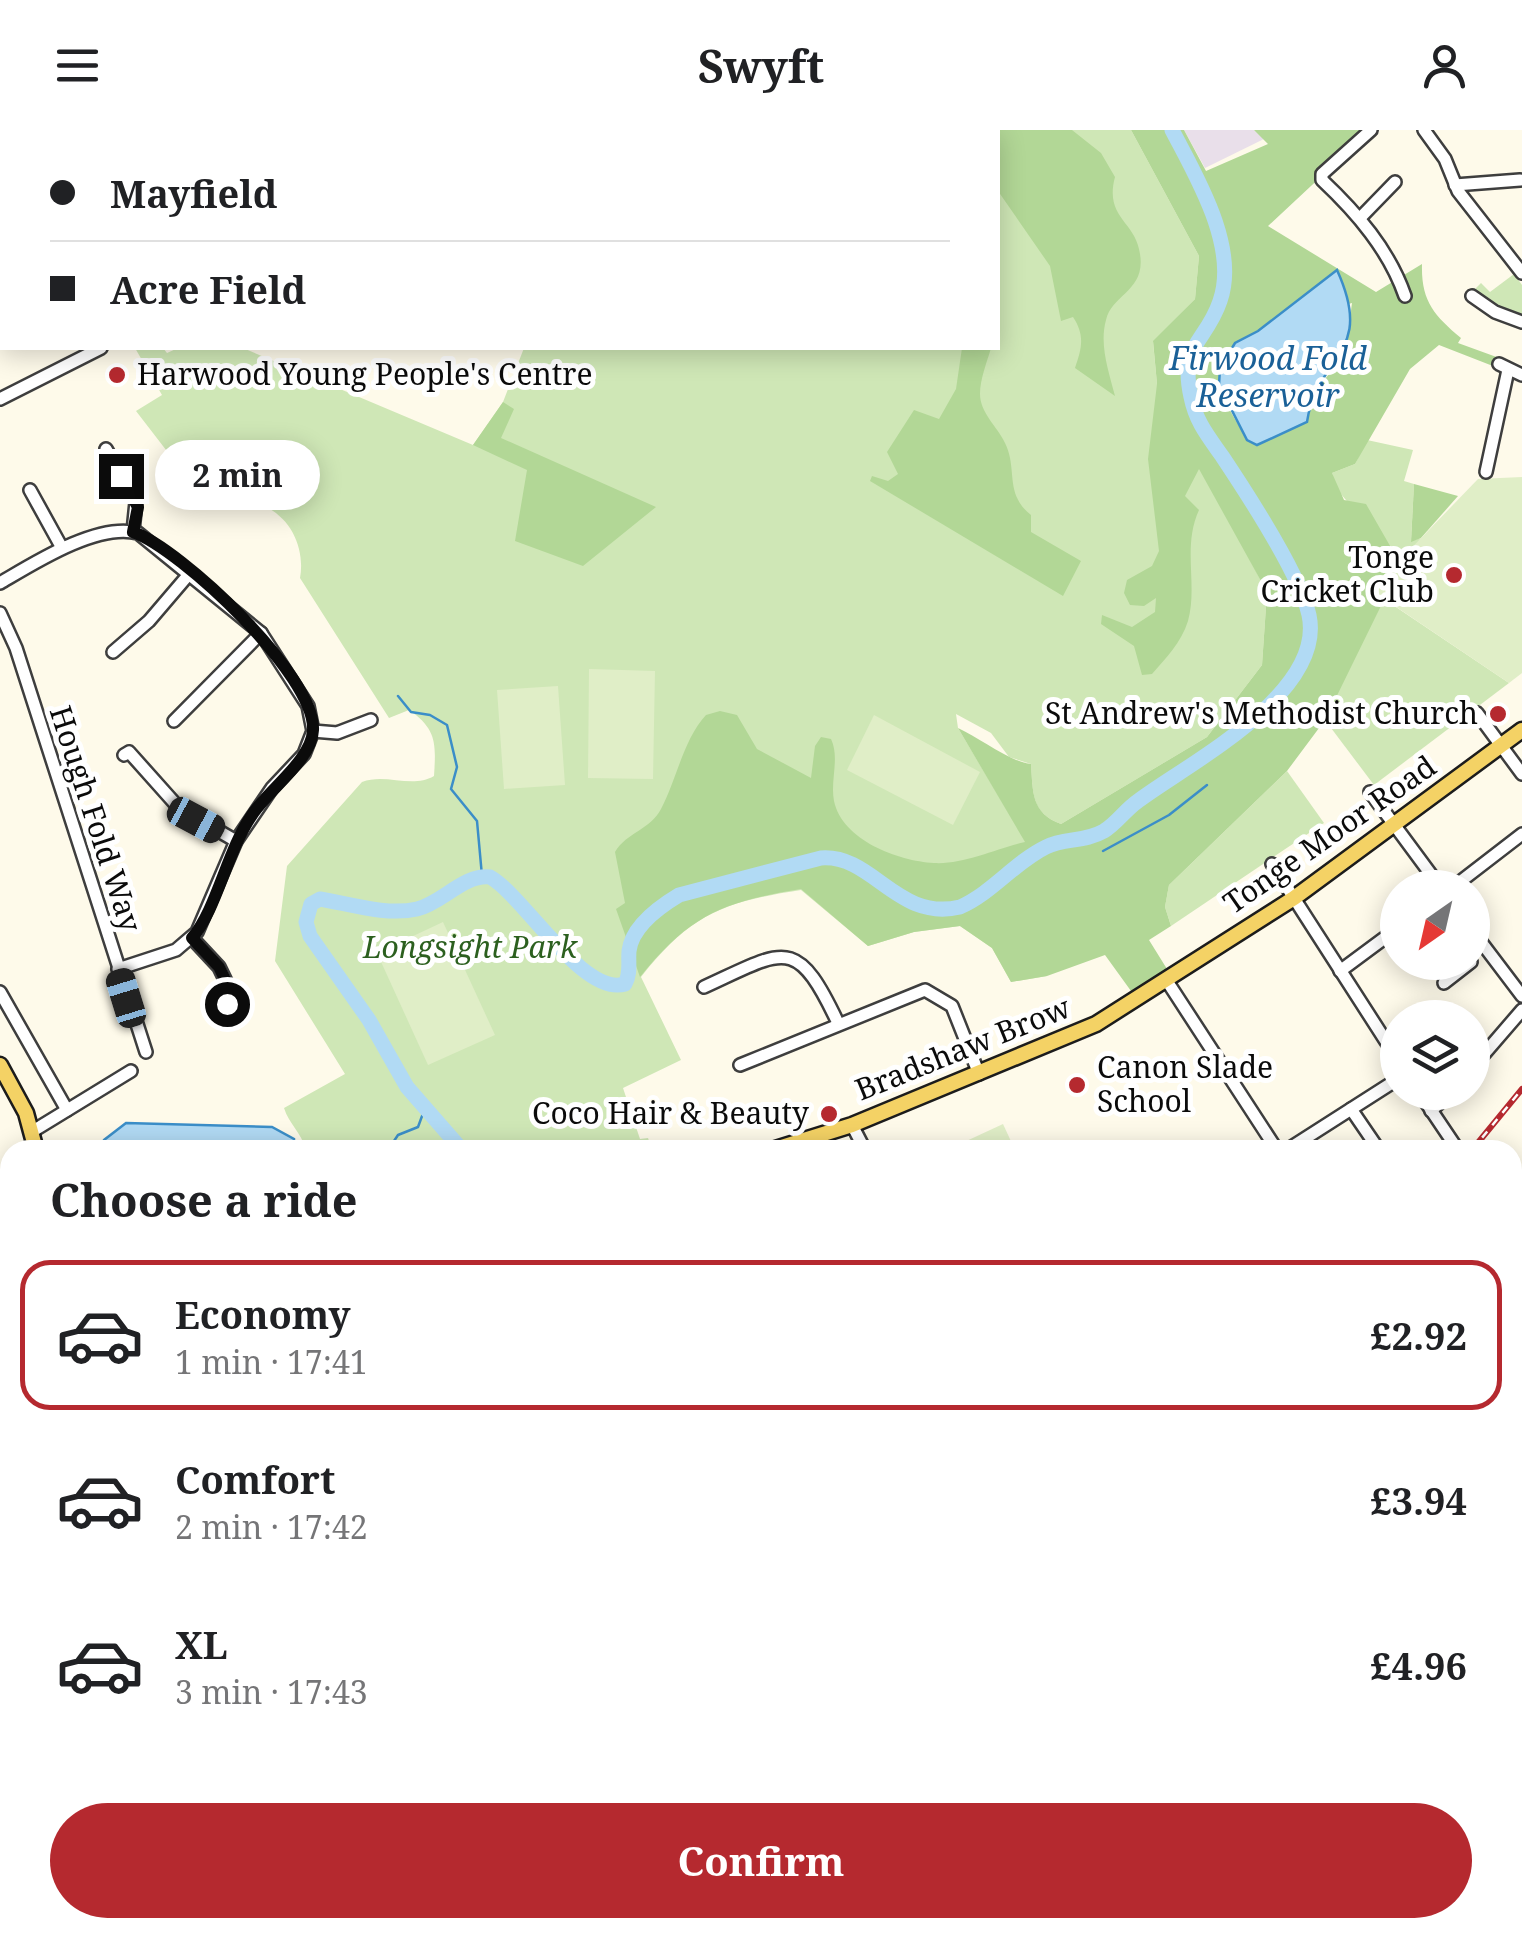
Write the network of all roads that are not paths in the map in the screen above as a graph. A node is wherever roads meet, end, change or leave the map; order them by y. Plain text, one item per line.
1 (1371, 130) edge
2 (1424, 130) edge
3 (1520, 180) edge
4 (1395, 182) dead end
5 (1456, 184) junction
6 (1361, 217) junction
7 (1521, 269) edge
8 (1405, 296) dead end
9 (1472, 296) dead end
10 (1522, 322) edge
11 (97, 350) edge
12 (1522, 375) edge
13 (0, 399) edge
14 (105, 446) dead end
15 (1486, 472) dead end
16 (29, 488) dead end
17 (133, 532) junction
18 (62, 548) junction
19 (190, 573) junction
20 (0, 583) edge
21 (0, 613) edge
22 (260, 633) junction
23 (113, 651) dead end
24 (1477, 713) dead end
25 (372, 720) dead end
26 (174, 721) dead end
27 (1522, 730) edge
28 (314, 731) junction
29 (1501, 746) junction
30 (124, 754) dead end
31 (1522, 774) edge
32 (1370, 792) dead end
33 (1394, 825) junction
34 (1522, 834) edge
35 (236, 841) junction
36 (1272, 864) dead end
37 (1428, 870) edge
38 (1475, 870) edge
39 (1294, 898) junction
40 (192, 938) junction
41 (1380, 941) edge
42 (1490, 953) edge
43 (118, 969) junction
44 (1340, 970) junction
45 (1448, 980) edge
46 (1167, 981) junction
47 (1444, 983) dead end
48 (704, 987) dead end
49 (0, 992) edge
50 (1522, 996) edge
51 (227, 1004) dead end
52 (1522, 1010) edge
53 (838, 1023) junction
54 (1380, 1032) edge
55 (139, 1046) dead end
56 (1490, 1047) edge
57 (0, 1064) edge
58 (739, 1065) dead end
59 (131, 1071) dead end
60 (979, 1074) junction
61 (1380, 1090) edge
62 (1351, 1109) junction
63 (67, 1110) junction
64 (1431, 1112) edge
65 (852, 1124) junction
66 (33, 1131) junction
67 (34, 1140) edge
68 (803, 1140) edge
69 (860, 1140) edge
70 (1270, 1140) edge
71 (1303, 1140) edge
72 (1371, 1140) edge
73 (1451, 1140) edge

1 - 6 street
2 - 5 street
3 - 5 street
4 - 6 street
5 - 7 street
6 - 8 street
9 - 10 street
11 - 13 street
12 - 15 street
14 - 17 street
16 - 18 street
17 - 18 street
17 - 19 street
18 - 20 street
19 - 22 street
19 - 23 street
21 - 43 street, Hough Fold Way
22 - 26 street
22 - 28 street
24 - 29 street
25 - 28 street
27 - 29 main road, Tonge Moor Road
28 - 35 street
29 - 31 street
29 - 33 main road, Tonge Moor Road
30 - 35 street
32 - 33 street
33 - 37 street
33 - 39 main road, Tonge Moor Road
34 - 38 street
35 - 40 street
36 - 39 street
39 - 44 street
39 - 46 main road, Tonge Moor Road
40 - 43 street
40 - 51 street
41 - 44 street
42 - 50 street
43 - 55 street, Hough Fold Way
44 - 54 street
45 - 47 street
46 - 60 main road, Bradshaw Brow
46 - 70 street
48 - 53 street
49 - 63 street
52 - 56 street
53 - 58 street
53 - 60 street
57 - 66 main road
59 - 63 street
60 - 65 main road, Bradshaw Brow
61 - 62 street
62 - 71 street
62 - 72 street
63 - 66 street
64 - 73 street
65 - 68 main road, Bradshaw Brow
65 - 69 street
66 - 67 main road

